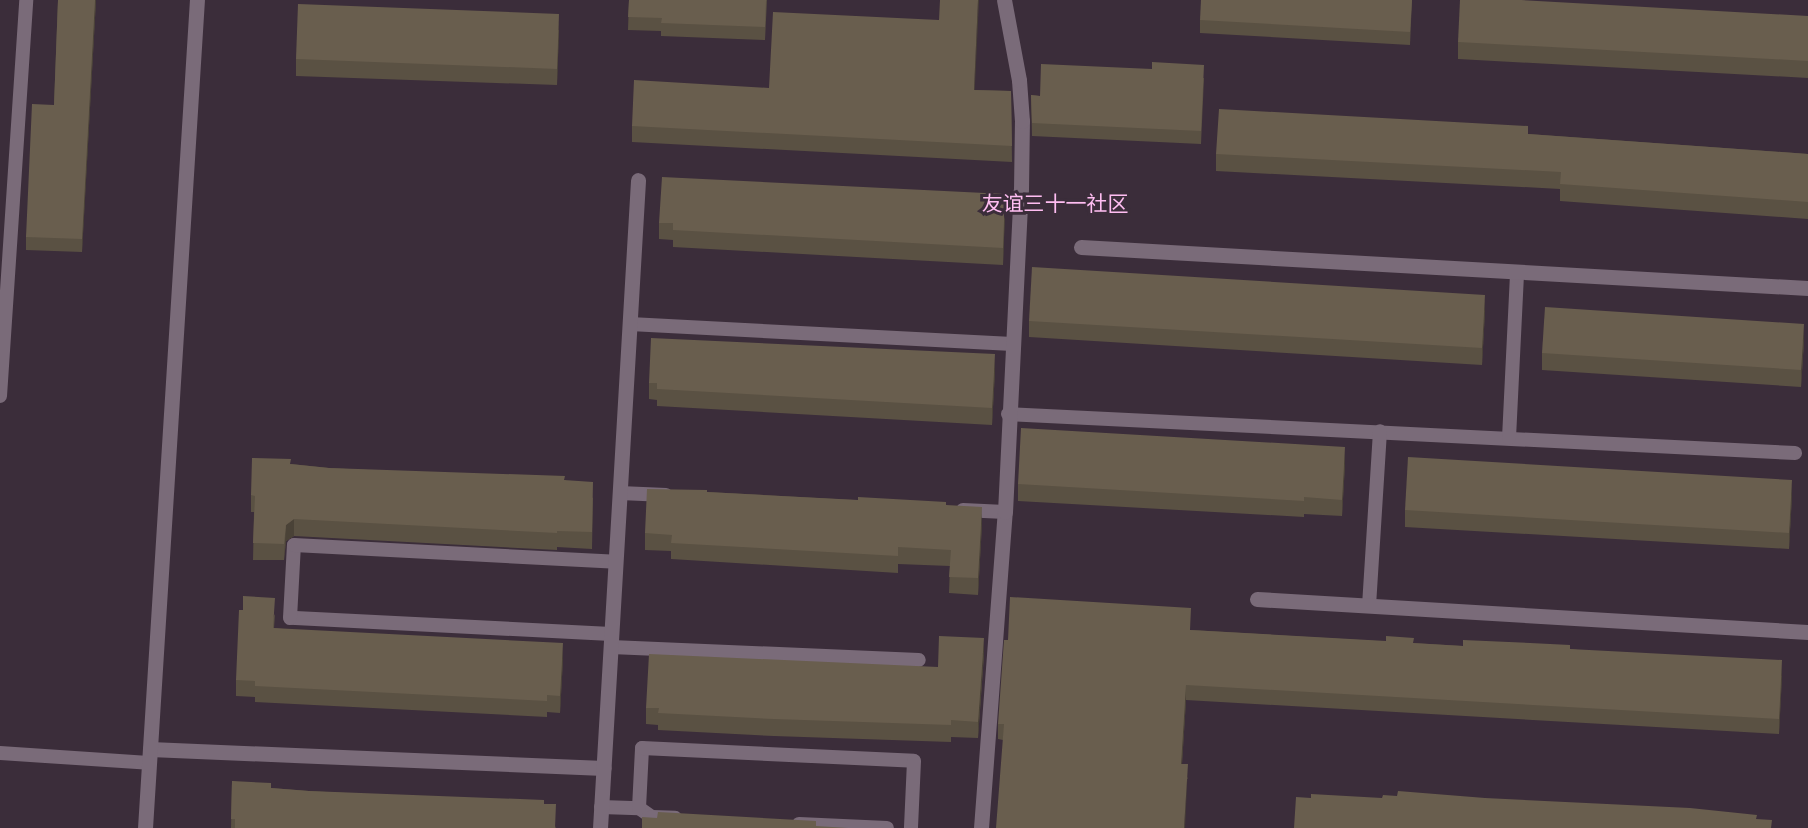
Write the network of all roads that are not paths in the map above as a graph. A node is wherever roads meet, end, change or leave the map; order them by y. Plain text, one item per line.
1 (26, 0) edge
2 (198, 0) edge
3 (1004, 0) edge
4 (638, 180) dead end
5 (1081, 247) dead end
6 (1517, 272) junction
7 (1808, 288) edge
8 (630, 324) junction
9 (1012, 344) junction
10 (0, 396) edge
11 (1008, 414) junction
12 (1380, 431) junction
13 (1509, 438) junction
14 (1795, 453) dead end
15 (620, 493) junction
16 (678, 496) edge
17 (946, 509) edge
18 (1005, 512) junction
19 (616, 562) junction
20 (1257, 599) dead end
21 (1369, 606) junction
22 (1808, 632) edge
23 (611, 641) junction
24 (919, 660) dead end
25 (0, 753) edge
26 (150, 756) junction
27 (604, 768) junction
28 (602, 807) junction
29 (639, 808) junction
30 (687, 818) edge
31 (781, 823) edge
32 (145, 828) edge
33 (600, 828) edge
34 (887, 828) edge
35 (911, 828) edge
36 (981, 828) edge

1 - 10 lane
2 - 26 street
3 - 9 street
4 - 8 street
5 - 6 street
6 - 7 street
6 - 13 lane
8 - 9 lane
8 - 15 street
9 - 11 street
11 - 12 lane
11 - 18 street
12 - 13 lane
12 - 21 lane
13 - 14 lane
15 - 16 lane
15 - 19 street
17 - 18 lane
18 - 36 street
19 - 23 street
19 - 23 lane
20 - 21 street
21 - 22 street
23 - 24 lane
23 - 27 street
25 - 26 lane
26 - 27 street
26 - 32 street
27 - 28 street
28 - 29 lane
28 - 33 street
29 - 30 lane
29 - 35 lane
31 - 34 lane

